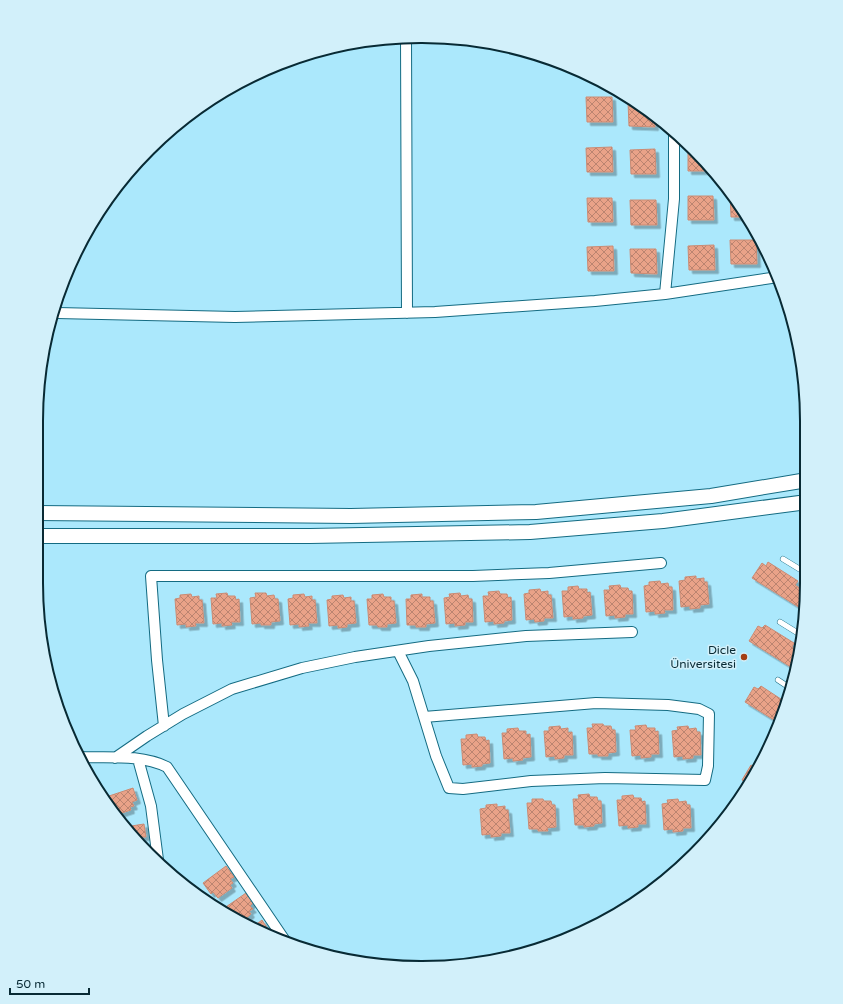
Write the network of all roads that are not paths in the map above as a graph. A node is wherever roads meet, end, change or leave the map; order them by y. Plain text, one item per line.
1 (406, 44) edge
2 (674, 140) edge
3 (771, 278) edge
4 (665, 294) junction
5 (59, 313) edge
6 (407, 313) junction
7 (800, 481) edge
8 (800, 503) edge
9 (43, 513) edge
10 (43, 536) edge
11 (783, 559) dead end
12 (661, 563) dead end
13 (800, 569) edge
14 (780, 622) dead end
15 (632, 632) dead end
16 (797, 632) edge
17 (398, 651) junction
18 (778, 680) dead end
19 (786, 685) edge
20 (424, 717) junction
21 (164, 726) junction
22 (86, 757) edge
23 (115, 758) junction
24 (138, 759) junction
25 (157, 853) edge
26 (280, 933) edge

1 - 6 street
2 - 4 street
3 - 4 street
4 - 6 street
5 - 6 street
7 - 9 street
8 - 10 street
11 - 13 lane
12 - 21 street
14 - 16 lane
15 - 17 street
17 - 20 street
17 - 21 street
18 - 19 lane
20 - 20 street
21 - 23 street
22 - 23 street
23 - 24 street
24 - 25 street
24 - 26 street

